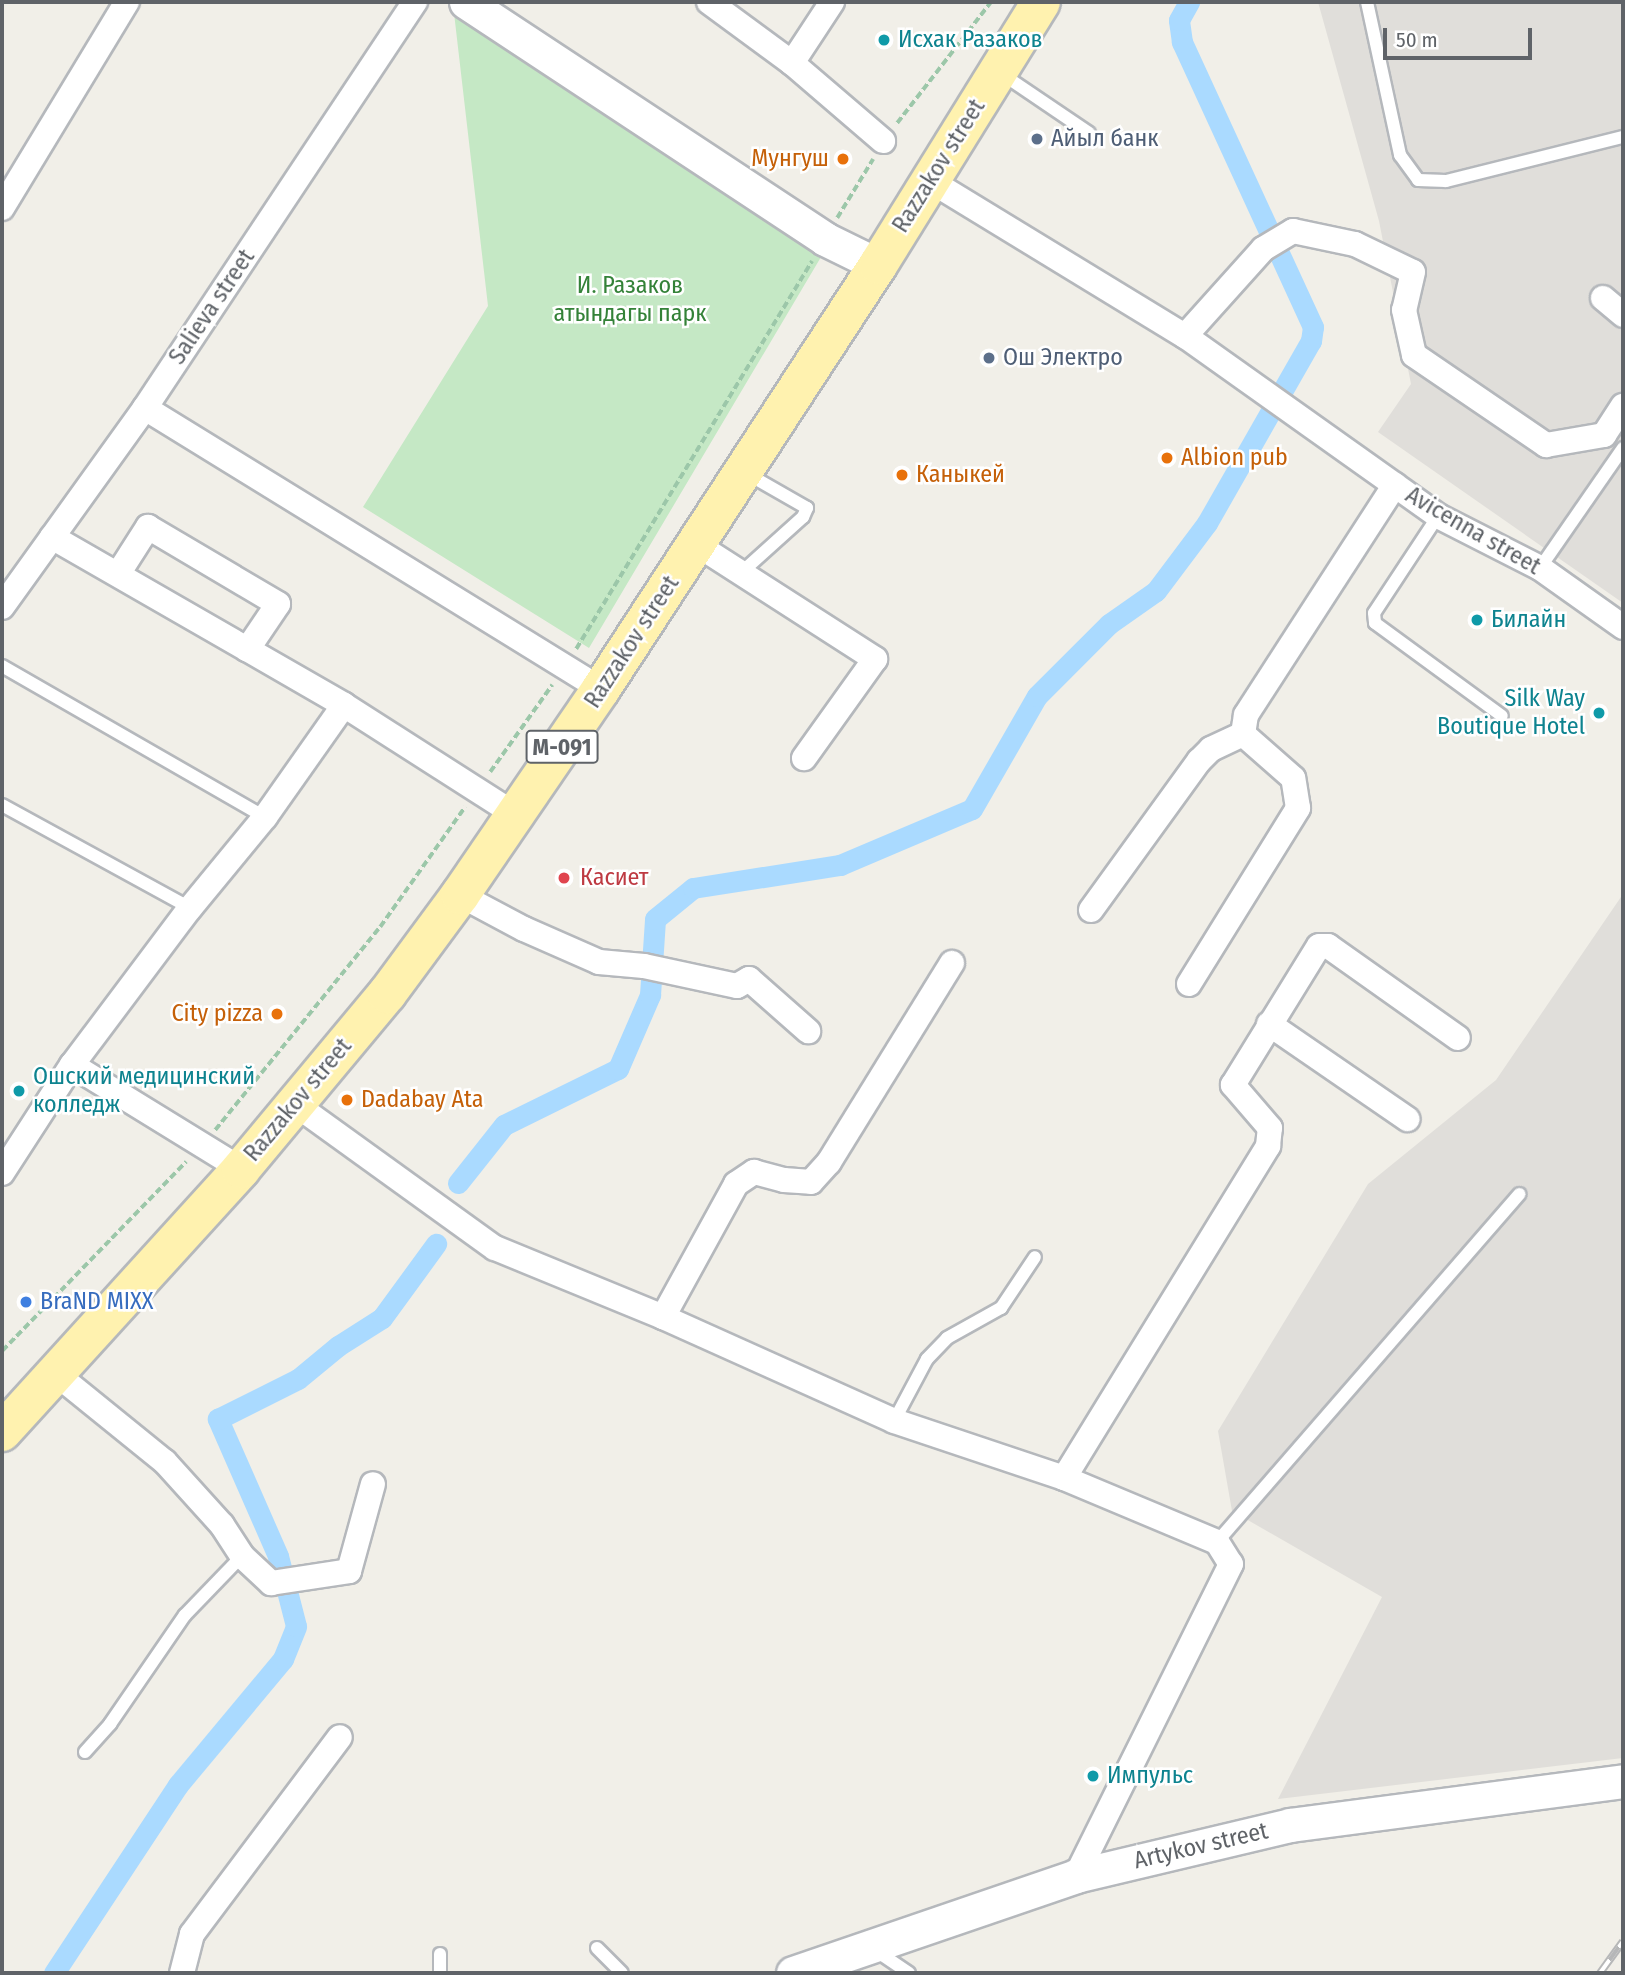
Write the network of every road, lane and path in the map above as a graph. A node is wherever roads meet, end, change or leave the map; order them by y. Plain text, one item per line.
1 (127, 2) edge
2 (415, 2) edge
3 (466, 2) edge
4 (709, 2) edge
5 (832, 2) edge
6 (991, 2) edge
7 (1041, 2) edge
8 (1367, 2) edge
9 (792, 63) junction
10 (998, 72) junction
11 (1089, 132) dead end
12 (1623, 137) edge
13 (883, 141) junction
14 (929, 180) junction
15 (2, 208) edge
16 (825, 239) junction
17 (878, 265) junction
18 (1603, 298) dead end
19 (1623, 315) edge
20 (1185, 336) junction
21 (1623, 406) edge
22 (145, 408) junction
23 (1623, 448) edge
24 (742, 471) junction
25 (1395, 485) junction
26 (1438, 516) junction
27 (52, 537) junction
28 (696, 544) junction
29 (1540, 568) junction
30 (743, 571) junction
31 (118, 574) junction
32 (2, 607) edge
33 (1623, 627) edge
34 (247, 650) junction
35 (2, 666) edge
36 (565, 667) junction
37 (601, 689) junction
38 (344, 705) junction
39 (1502, 716) dead end
40 (1243, 734) junction
41 (804, 758) dead end
42 (477, 790) junction
43 (2, 805) edge
44 (516, 816) junction
45 (265, 817) junction
46 (460, 895) junction
47 (190, 908) junction
48 (1091, 910) dead end
49 (952, 962) dead end
50 (1189, 984) dead end
51 (1269, 1024) junction
52 (808, 1031) dead end
53 (1458, 1038) dead end
54 (72, 1065) junction
55 (295, 1104) junction
56 (1406, 1119) dead end
57 (201, 1147) junction
58 (241, 1168) junction
59 (2, 1173) edge
60 (1520, 1194) dead end
61 (1035, 1257) dead end
62 (663, 1317) junction
63 (2, 1351) edge
64 (55, 1373) junction
65 (894, 1421) junction
66 (2, 1432) edge
67 (1064, 1478) junction
68 (373, 1484) dead end
69 (1217, 1542) junction
70 (242, 1556) junction
71 (340, 1737) dead end
72 (85, 1752) dead end
73 (1623, 1781) edge
74 (1076, 1876) junction
75 (871, 1947) junction
76 (597, 1948) dead end
77 (440, 1954) dead end
78 (182, 1973) edge
79 (440, 1973) edge
80 (622, 1973) edge
81 (793, 1973) edge
82 (909, 1973) edge

1 - 15 street
2 - 22 street, Salieva street
3 - 16 main road
4 - 9 street
5 - 9 street
6 - 13 path
7 - 10 main road, Razzakov street / М-091
8 - 12 lane
9 - 13 street
10 - 11 lane
10 - 14 main road, Razzakov street / М-091
13 - 16 path
14 - 17 main road, Razzakov street / М-091
14 - 20 street
16 - 17 main road
16 - 36 path
17 - 24 main road, Razzakov street / М-091
18 - 19 street
20 - 21 street
20 - 25 street, Avicenna street
22 - 27 street, Salieva street
22 - 36 street
23 - 29 lane
24 - 28 main road, Razzakov street / М-091
24 - 30 lane
25 - 26 street, Avicenna street
25 - 40 street
26 - 29 street, Avicenna street
26 - 39 lane
27 - 31 street
27 - 32 street, Salieva street
28 - 30 street
28 - 37 main road, Razzakov street / М-091
29 - 33 street, Avicenna street
30 - 41 street
31 - 34 street
31 - 34 street
34 - 38 street
35 - 45 lane
36 - 37 street
36 - 42 path
37 - 44 main road, Razzakov street / М-091
38 - 42 street
38 - 45 street
40 - 48 street
40 - 50 street
42 - 44 street
42 - 57 path
43 - 47 lane
44 - 46 main road, Razzakov street / М-091
45 - 47 street
46 - 52 street
46 - 55 main road, Razzakov street / М-091
47 - 54 street
49 - 62 street
51 - 53 street
51 - 56 street
51 - 67 street
54 - 57 street
54 - 59 street
55 - 58 main road, Razzakov street / М-091
55 - 62 street
57 - 58 street
57 - 63 path
58 - 64 main road, Razzakov street / М-091
60 - 69 lane
61 - 65 lane
62 - 65 street
64 - 66 main road, Razzakov street / М-091
64 - 70 street
65 - 67 street
67 - 69 street
68 - 70 street
69 - 74 street
70 - 72 lane
71 - 78 street
73 - 74 main road, Artykov street
74 - 75 main road, Artykov street
75 - 81 main road, Artykov street
75 - 82 lane
76 - 80 lane
77 - 79 lane

